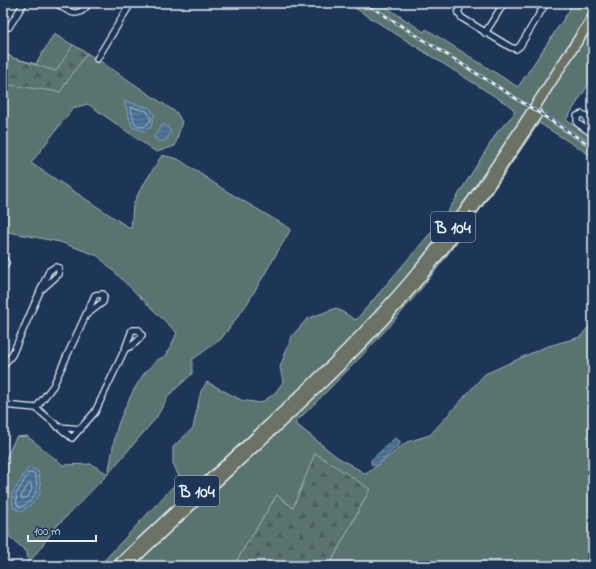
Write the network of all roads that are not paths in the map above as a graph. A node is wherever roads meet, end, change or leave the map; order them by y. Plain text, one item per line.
1 (24, 3) edge
2 (56, 3) edge
3 (89, 3) edge
4 (131, 3) edge
5 (462, 3) edge
6 (504, 3) edge
7 (535, 3) edge
8 (544, 5) edge
9 (593, 17) edge
10 (9, 27) dead end
11 (593, 28) edge
12 (486, 33) junction
13 (97, 59) dead end
14 (3, 258) edge
15 (3, 268) edge
16 (41, 290) dead end
17 (86, 315) dead end
18 (125, 349) dead end
19 (3, 366) edge
20 (3, 406) edge
21 (36, 408) junction
22 (283, 417) junction
23 (58, 427) junction
24 (81, 429) junction
25 (117, 566) edge
26 (127, 566) edge

1 - 10 street
2 - 3 street
4 - 13 street
5 - 12 street
6 - 12 street
7 - 8 street
8 - 12 street
9 - 22 highway, B 104
11 - 22 highway, B 104
14 - 15 street
16 - 19 street
17 - 21 street
18 - 24 street
20 - 21 street
21 - 23 street
22 - 25 highway, B 104
22 - 26 highway, B 104
23 - 24 street
23 - 24 street

